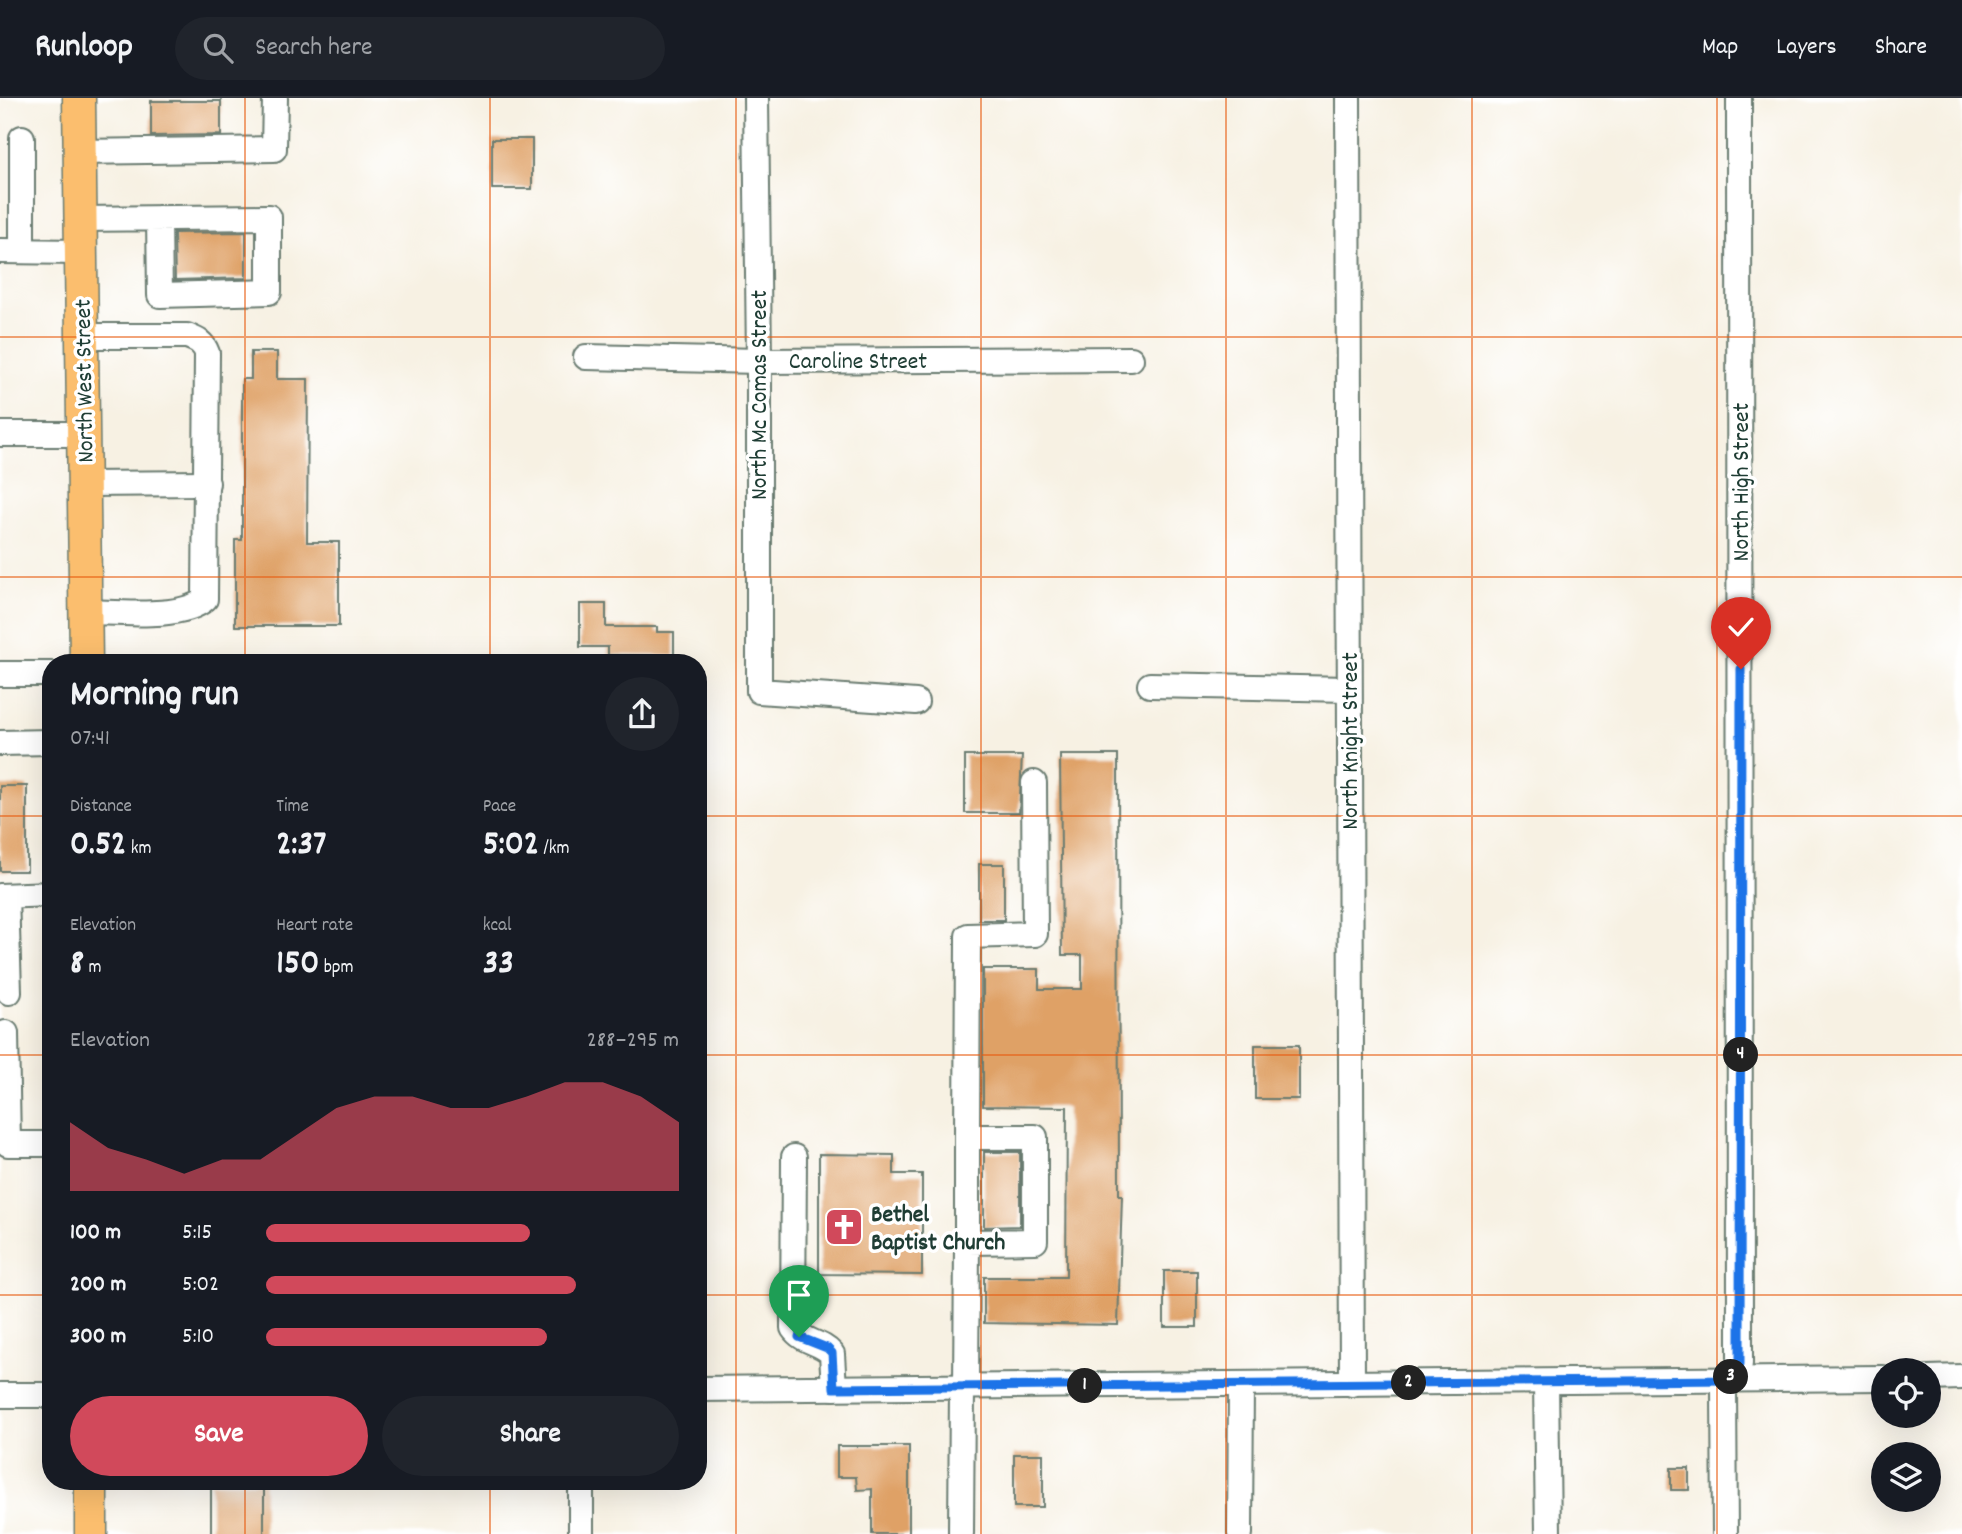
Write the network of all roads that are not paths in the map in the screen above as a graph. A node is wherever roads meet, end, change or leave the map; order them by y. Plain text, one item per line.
1 (79, 98) edge
2 (275, 98) edge
3 (757, 98) edge
4 (1348, 98) edge
5 (1739, 98) edge
6 (22, 138) dead end
7 (79, 152) junction
8 (159, 218) junction
9 (80, 219) junction
10 (11, 251) edge
11 (81, 252) junction
12 (82, 336) junction
13 (586, 358) dead end
14 (1131, 359) dead end
15 (760, 361) junction
16 (0, 434) edge
17 (83, 434) junction
18 (207, 483) junction
19 (84, 484) junction
20 (85, 612) junction
21 (86, 654) edge
22 (0, 674) edge
23 (42, 674) edge
24 (1150, 685) dead end
25 (1349, 689) junction
26 (916, 702) dead end
27 (42, 742) edge
28 (0, 743) edge
29 (1034, 783) dead end
30 (42, 894) edge
31 (3, 896) edge
32 (9, 992) dead end
33 (6, 1032) dead end
34 (967, 1137) junction
35 (4, 1144) edge
36 (42, 1144) edge
37 (794, 1157) dead end
38 (967, 1242) junction
39 (1962, 1377) edge
40 (1871, 1378) edge
41 (1941, 1378) edge
42 (1730, 1380) junction
43 (1546, 1382) junction
44 (1352, 1384) junction
45 (1241, 1385) junction
46 (964, 1387) junction
47 (834, 1388) junction
48 (707, 1389) edge
49 (0, 1395) edge
50 (42, 1395) edge
51 (91, 1490) edge
52 (581, 1490) edge
53 (91, 1534) edge
54 (581, 1534) edge
55 (961, 1534) edge
56 (1240, 1534) edge
57 (1548, 1534) edge
58 (1725, 1534) edge

1 - 7 main road, North West Street
2 - 7 street
3 - 15 street, North Mc Comas Street
4 - 25 street, North Knight Street
5 - 42 street, North High Street
6 - 10 street
7 - 9 main road, North West Street
8 - 8 street
8 - 9 street
9 - 11 main road, North West Street
10 - 11 street
11 - 12 main road, North West Street
12 - 17 main road, North West Street
12 - 18 street
13 - 15 street, Caroline Street
14 - 15 street, Caroline Street
15 - 26 street, North Mc Comas Street
16 - 17 street
17 - 19 main road, North West Street
18 - 19 street
18 - 20 street
19 - 20 main road, North West Street
20 - 21 main road, North West Street
22 - 23 street
24 - 25 street
25 - 44 street, North Knight Street
27 - 28 street
29 - 34 street
30 - 31 street
31 - 32 street
33 - 35 street
34 - 38 street
34 - 38 street
35 - 36 street
37 - 47 street
38 - 46 street
39 - 41 street
40 - 42 street
42 - 43 street
42 - 58 street, North High Street
43 - 44 street
43 - 57 street
44 - 45 street
45 - 46 street
45 - 56 street
46 - 47 street
46 - 55 street
47 - 48 street
49 - 50 street
51 - 53 main road
52 - 54 street

